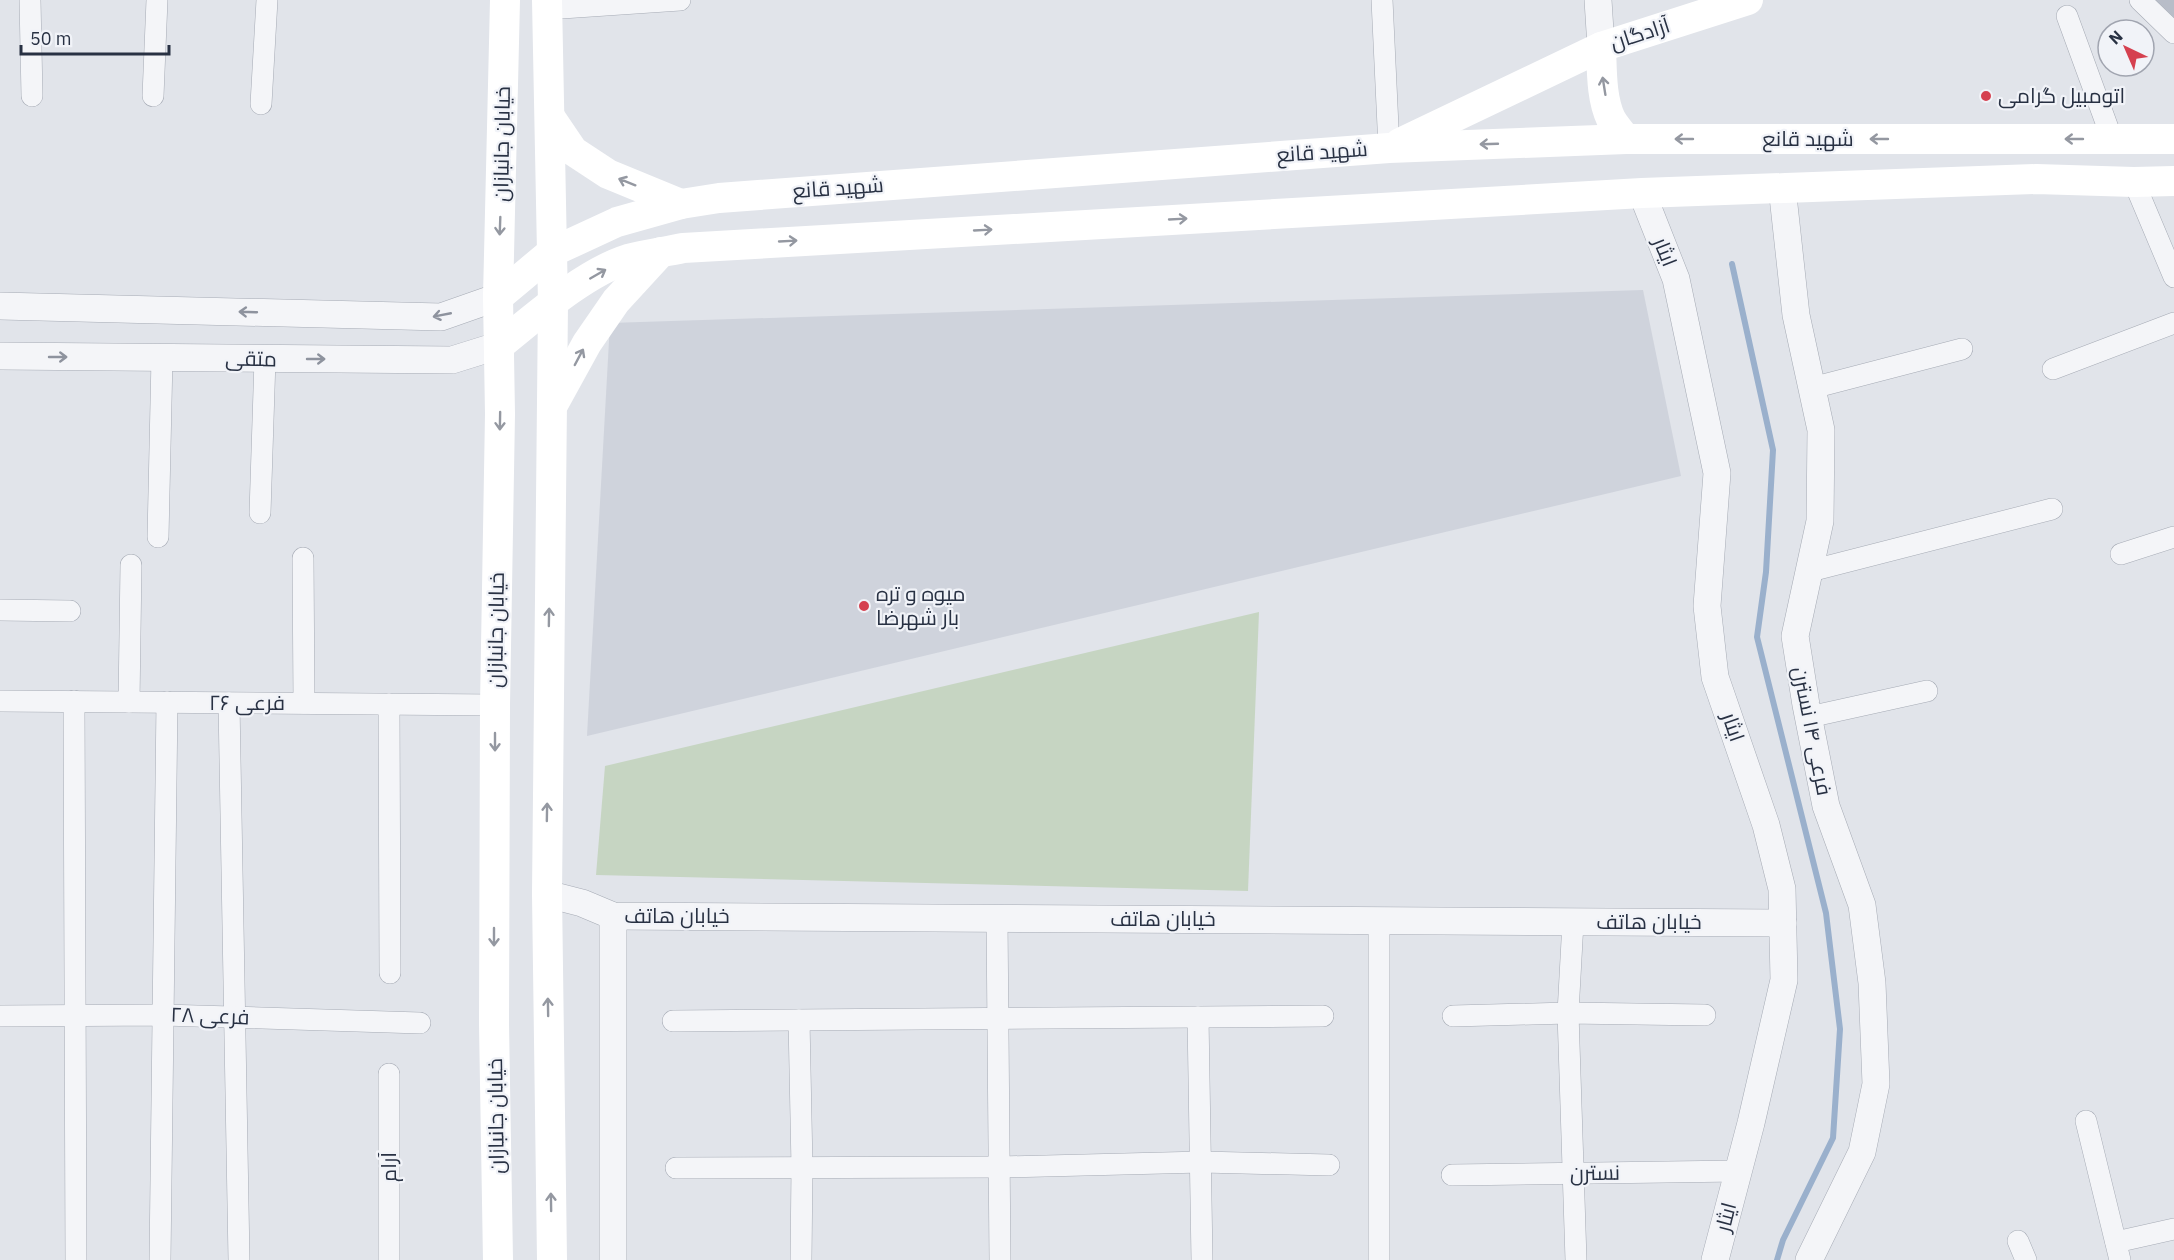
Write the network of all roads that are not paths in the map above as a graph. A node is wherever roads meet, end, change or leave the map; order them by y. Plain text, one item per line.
1 (30, 0) edge
2 (157, 0) edge
3 (267, 0) edge
4 (505, 0) edge
5 (680, 0) edge
6 (1382, 0) edge
7 (1748, 0) edge
8 (1601, 1) edge
9 (547, 4) edge
10 (2148, 7) edge
11 (2067, 16) dead end
12 (2174, 33) edge
13 (1601, 47) junction
14 (504, 62) junction
15 (549, 65) junction
16 (32, 96) dead end
17 (153, 96) dead end
18 (261, 104) dead end
19 (550, 117) junction
20 (1626, 139) junction
21 (2034, 139) junction
22 (2112, 139) junction
23 (2174, 139) edge
24 (1389, 148) junction
25 (2036, 179) junction
26 (2174, 181) edge
27 (2134, 182) junction
28 (1782, 187) junction
29 (1642, 193) junction
30 (681, 204) junction
31 (552, 252) junction
32 (661, 252) junction
33 (2174, 277) edge
34 (498, 297) junction
35 (553, 303) junction
36 (0, 306) edge
37 (2174, 323) edge
38 (500, 345) junction
39 (1962, 349) dead end
40 (0, 356) edge
41 (162, 358) junction
42 (264, 359) junction
43 (2053, 369) dead end
44 (1812, 388) junction
45 (552, 409) junction
46 (2052, 509) dead end
47 (260, 513) dead end
48 (158, 537) dead end
49 (2174, 537) edge
50 (2121, 554) dead end
51 (303, 558) dead end
52 (131, 565) dead end
53 (1810, 571) junction
54 (0, 610) edge
55 (70, 611) dead end
56 (1927, 691) dead end
57 (0, 701) edge
58 (74, 701) junction
59 (129, 702) junction
60 (167, 702) junction
61 (229, 703) junction
62 (304, 703) junction
63 (389, 704) junction
64 (495, 705) junction
65 (1809, 717) junction
66 (547, 894) junction
67 (613, 916) junction
68 (997, 918) junction
69 (1379, 921) junction
70 (1573, 922) junction
71 (1783, 923) junction
72 (390, 974) dead end
73 (1568, 1013) junction
74 (164, 1015) junction
75 (1705, 1015) dead end
76 (0, 1016) edge
77 (1323, 1016) dead end
78 (1453, 1016) dead end
79 (75, 1017) junction
80 (236, 1017) junction
81 (1198, 1017) junction
82 (997, 1018) junction
83 (799, 1020) junction
84 (673, 1021) dead end
85 (420, 1023) dead end
86 (389, 1074) dead end
87 (2086, 1121) dead end
88 (1202, 1162) junction
89 (1329, 1165) dead end
90 (802, 1167) junction
91 (1001, 1167) junction
92 (676, 1168) dead end
93 (1738, 1172) junction
94 (1574, 1174) junction
95 (1452, 1175) dead end
96 (2174, 1229) edge
97 (2118, 1251) edge
98 (76, 1260) edge
99 (160, 1260) edge
100 (239, 1260) edge
101 (389, 1260) edge
102 (498, 1260) edge
103 (552, 1260) edge
104 (613, 1260) edge
105 (801, 1260) edge
106 (1000, 1260) edge
107 (1202, 1260) edge
108 (1380, 1260) edge
109 (1576, 1260) edge
110 (1715, 1260) edge
111 (1809, 1260) edge

1 - 16 street
2 - 17 street
3 - 18 street
4 - 14 main road, خیابان جانبازان
5 - 9 street
6 - 24 street
7 - 13 main road, آزادگان
8 - 13 street
9 - 15 main road
10 - 12 street
11 - 22 street
20 -> 13 main road
13 - 24 main road, آزادگان
14 - 15 main road
14 -> 34 main road, خیابان جانبازان
15 - 19 main road
30 -> 19 main road
19 - 31 main road
21 -> 20 main road, شهید قانع
20 -> 24 main road, شهید قانع
22 -> 21 main road, شهید قانع
21 - 25 main road
22 - 23 main road, شهید قانع
24 - 30 main road, شهید قانع
25 - 27 main road
25 - 28 main road
26 - 27 main road
27 - 33 street
28 - 29 main road
28 - 44 street, فرعی ۱۴ نسترن
32 -> 29 main road
29 - 71 street, ایثار
30 - 31 main road, شهید قانع
31 - 34 main road, شهید قانع
31 - 35 main road
35 -> 32 main road
45 -> 32 main road
34 -> 36 street
34 - 38 main road, خیابان جانبازان
35 - 38 main road
35 - 45 main road
37 - 43 street
42 -> 38 street, متقی
38 -> 64 main road, خیابان جانبازان
39 - 44 street
40 -> 41 street, متقی
41 - 42 street, متقی
41 - 48 street
42 - 47 street
44 - 53 street, فرعی ۱۴ نسترن
66 -> 45 main road
46 - 53 street
49 - 50 street
51 - 62 street
52 - 59 street
53 - 65 street, فرعی ۱۴ نسترن
54 - 55 street
56 - 65 street
57 - 58 street, فرعی ۲۶
58 - 59 street, فرعی ۲۶
58 - 79 street
59 - 60 street, فرعی ۲۶
60 - 61 street, فرعی ۲۶
60 - 74 street
61 - 62 street, فرعی ۲۶
61 - 80 street
62 - 63 street, فرعی ۲۶
63 - 64 street, فرعی ۲۶
63 - 72 street
64 -> 102 main road, خیابان جانبازان
65 - 111 street, فرعی ۱۴ نسترن
66 - 67 street, خیابان هاتف
103 -> 66 main road
67 - 68 street, خیابان هاتف
67 - 104 street
68 - 69 street, خیابان هاتف
68 - 82 street
69 - 70 street, خیابان هاتف
69 - 108 street
70 - 71 street, خیابان هاتف
70 - 73 street
71 - 93 street, ایثار
73 - 75 street
73 - 78 street
73 - 94 street
74 - 79 street, فرعی ۲۸
74 - 80 street, فرعی ۲۸
74 - 99 street
76 - 79 street, فرعی ۲۸
77 - 81 street
79 - 98 street
80 - 85 street, فرعی ۲۸
80 - 100 street
81 - 82 street
81 - 88 street
82 - 83 street
82 - 91 street
83 - 84 street
83 - 90 street
86 - 101 street, آرام
87 - 97 street
88 - 89 street
88 - 91 street
88 - 107 street
90 - 91 street
90 - 92 street
90 - 105 street
91 - 106 street
93 - 94 street, نسترن
93 - 110 street, ایثار
94 - 95 street, نسترن
94 - 109 street
96 - 97 street

